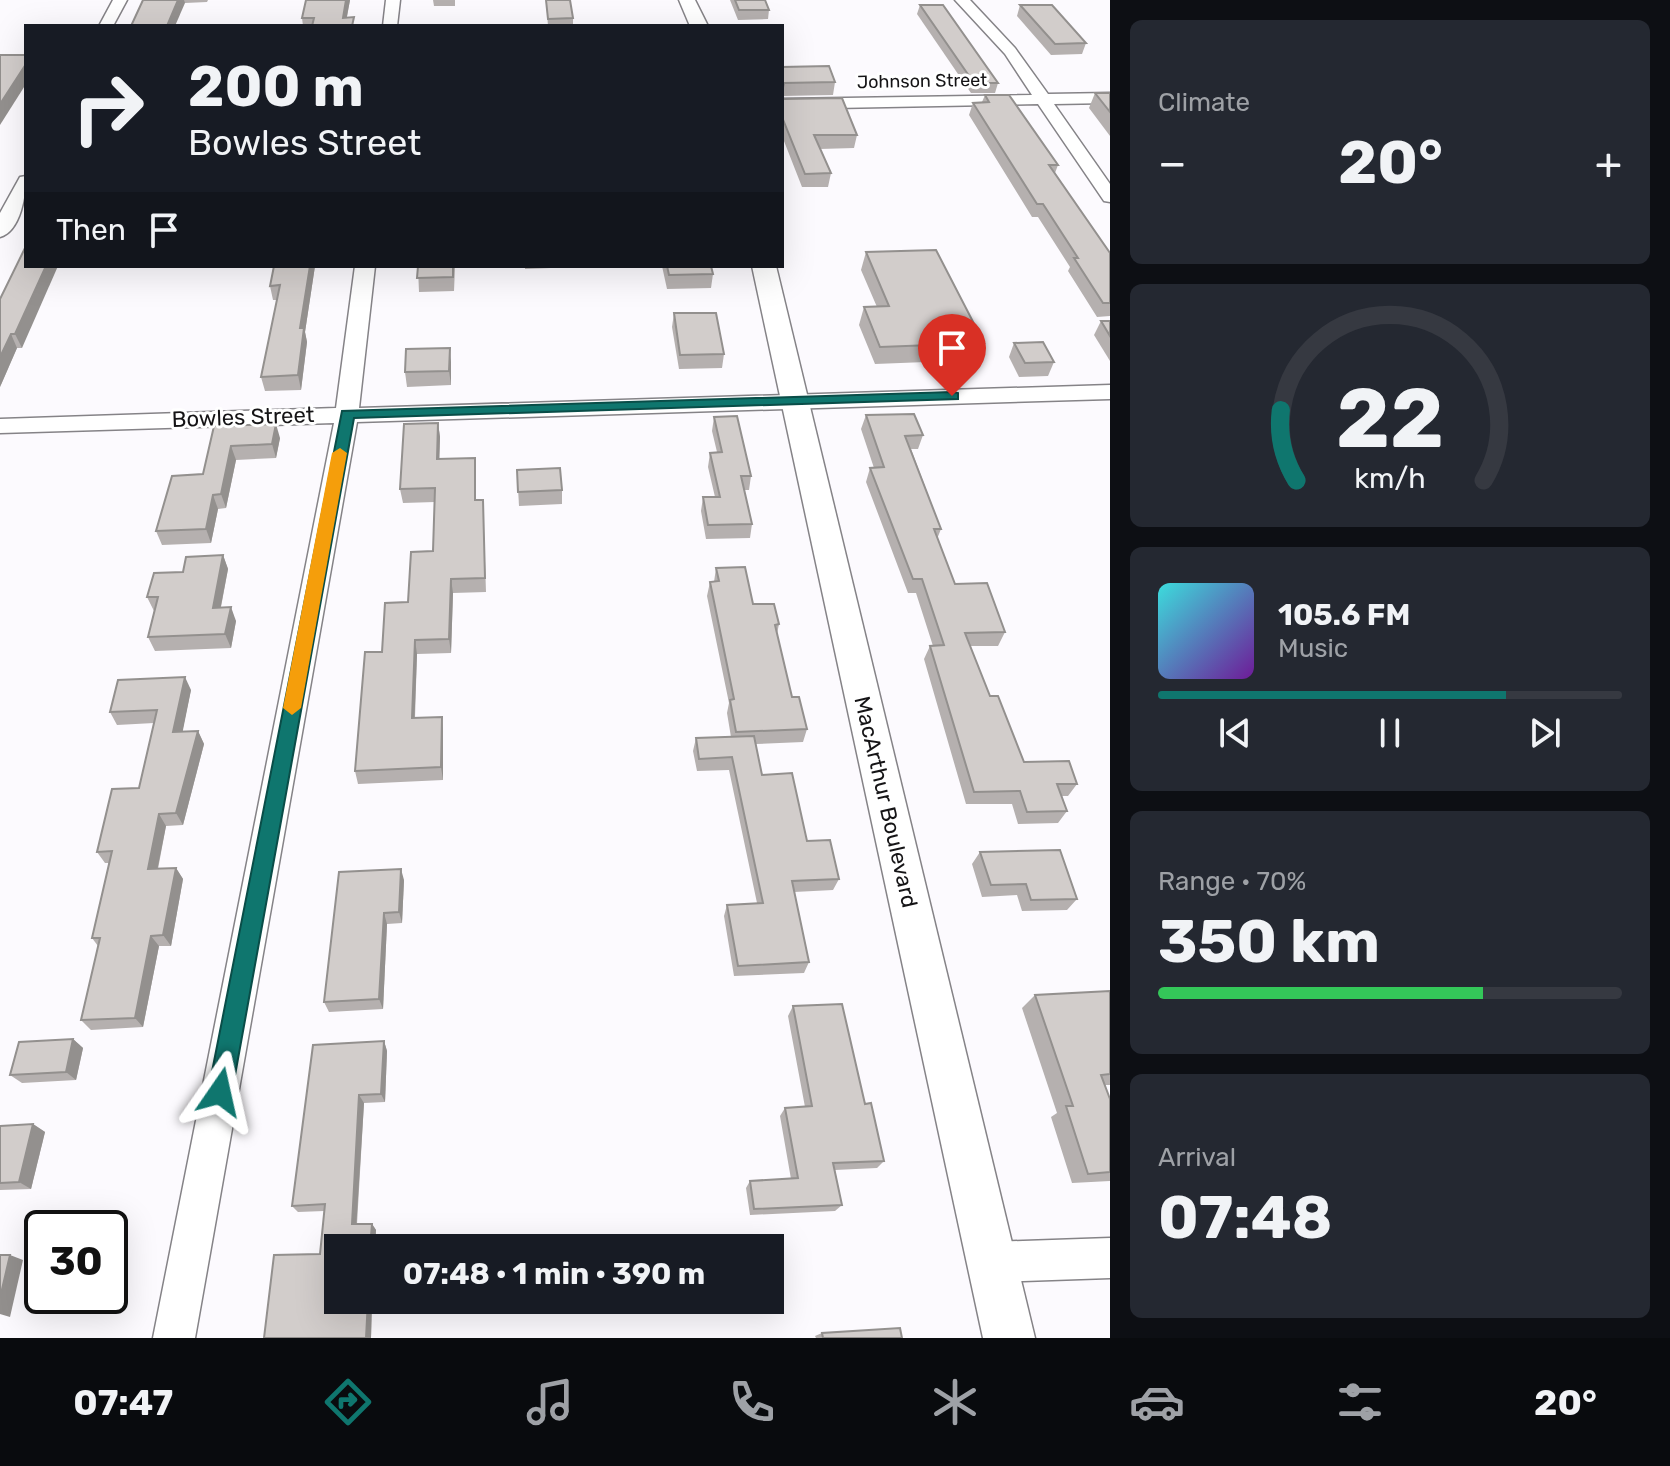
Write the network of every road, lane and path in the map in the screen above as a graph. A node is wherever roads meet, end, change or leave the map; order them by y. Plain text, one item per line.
1 (120, 0) edge
2 (393, 0) edge
3 (687, 0) edge
4 (962, 0) edge
5 (107, 24) edge
6 (390, 24) edge
7 (698, 24) edge
8 (1110, 98) edge
9 (1046, 99) junction
10 (784, 104) edge
11 (24, 185) edge
12 (1110, 197) edge
13 (0, 231) edge
14 (365, 268) edge
15 (764, 268) edge
16 (1110, 392) edge
17 (795, 400) junction
18 (347, 414) junction
19 (0, 426) edge
20 (1110, 1258) edge
21 (991, 1262) junction
22 (174, 1338) edge
23 (1009, 1338) edge

1 - 5 street
2 - 6 street
3 - 7 main road
4 - 9 street
8 - 9 street, Johnson Street
9 - 10 street, Johnson Street
9 - 12 street
11 - 13 street
14 - 18 street
15 - 17 main road, MacArthur Boulevard
16 - 17 street, Bowles Street
17 - 18 street, Bowles Street
17 - 21 main road, MacArthur Boulevard
18 - 19 street, Bowles Street
18 - 22 street
20 - 21 street
21 - 23 main road, MacArthur Boulevard

